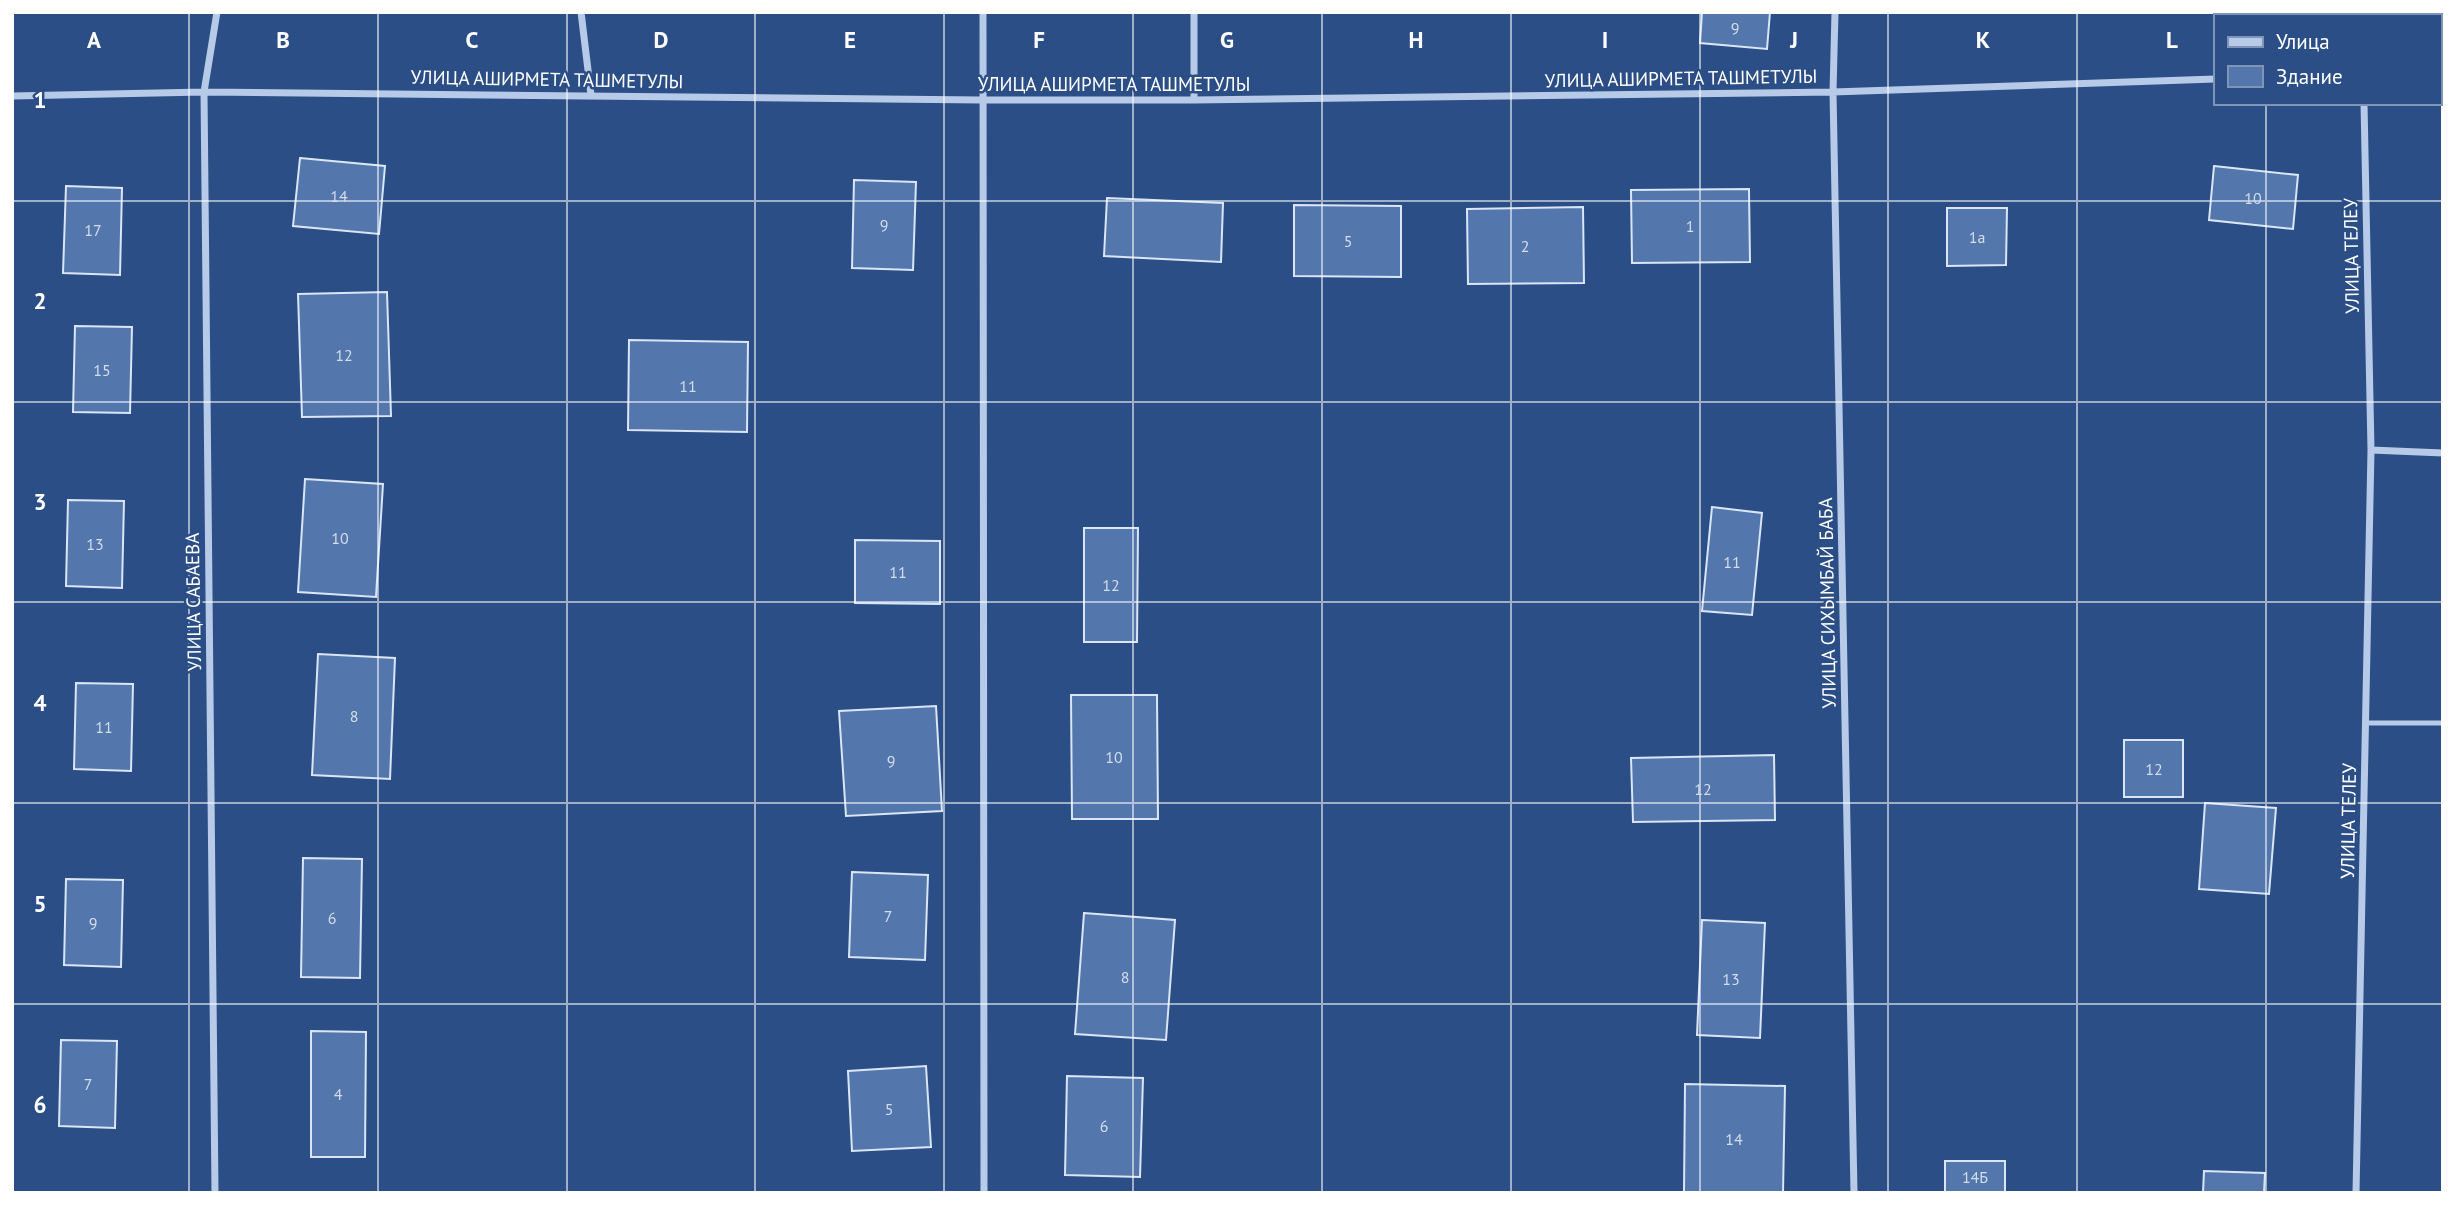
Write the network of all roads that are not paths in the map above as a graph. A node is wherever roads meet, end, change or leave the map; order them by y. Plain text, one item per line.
1 (217, 12) edge
2 (581, 12) edge
3 (983, 12) edge
4 (1194, 12) edge
5 (1835, 12) edge
6 (2214, 79) edge
7 (204, 92) junction
8 (1833, 92) junction
9 (591, 94) junction
10 (12, 96) edge
11 (981, 100) junction
12 (1194, 100) junction
13 (2364, 105) edge
14 (2371, 450) junction
15 (2443, 453) edge
16 (2366, 723) junction
17 (2443, 723) edge
18 (215, 1193) edge
19 (984, 1193) edge
20 (1854, 1193) edge
21 (2356, 1193) edge

1 - 7 street, УЛИЦА САБАЕВА
2 - 9 street
3 - 11 street
4 - 12 street
5 - 8 street, УЛИЦА СИХЫМБАЙ БАБА
6 - 8 street, УЛИЦА АШИРМЕТА ТАШМЕТУЛЫ
7 - 9 street, УЛИЦА АШИРМЕТА ТАШМЕТУЛЫ
7 - 10 street, УЛИЦА АШИРМЕТА ТАШМЕТУЛЫ
7 - 18 street, УЛИЦА САБАЕВА
8 - 12 street, УЛИЦА АШИРМЕТА ТАШМЕТУЛЫ
8 - 20 street, УЛИЦА СИХЫМБАЙ БАБА
9 - 11 street, УЛИЦА АШИРМЕТА ТАШМЕТУЛЫ
11 - 12 street, УЛИЦА АШИРМЕТА ТАШМЕТУЛЫ
11 - 19 street
13 - 14 street, УЛИЦА ТЕЛЕУ
14 - 15 street
14 - 16 street, УЛИЦА ТЕЛЕУ
16 - 17 lane
16 - 21 street, УЛИЦА ТЕЛЕУ

